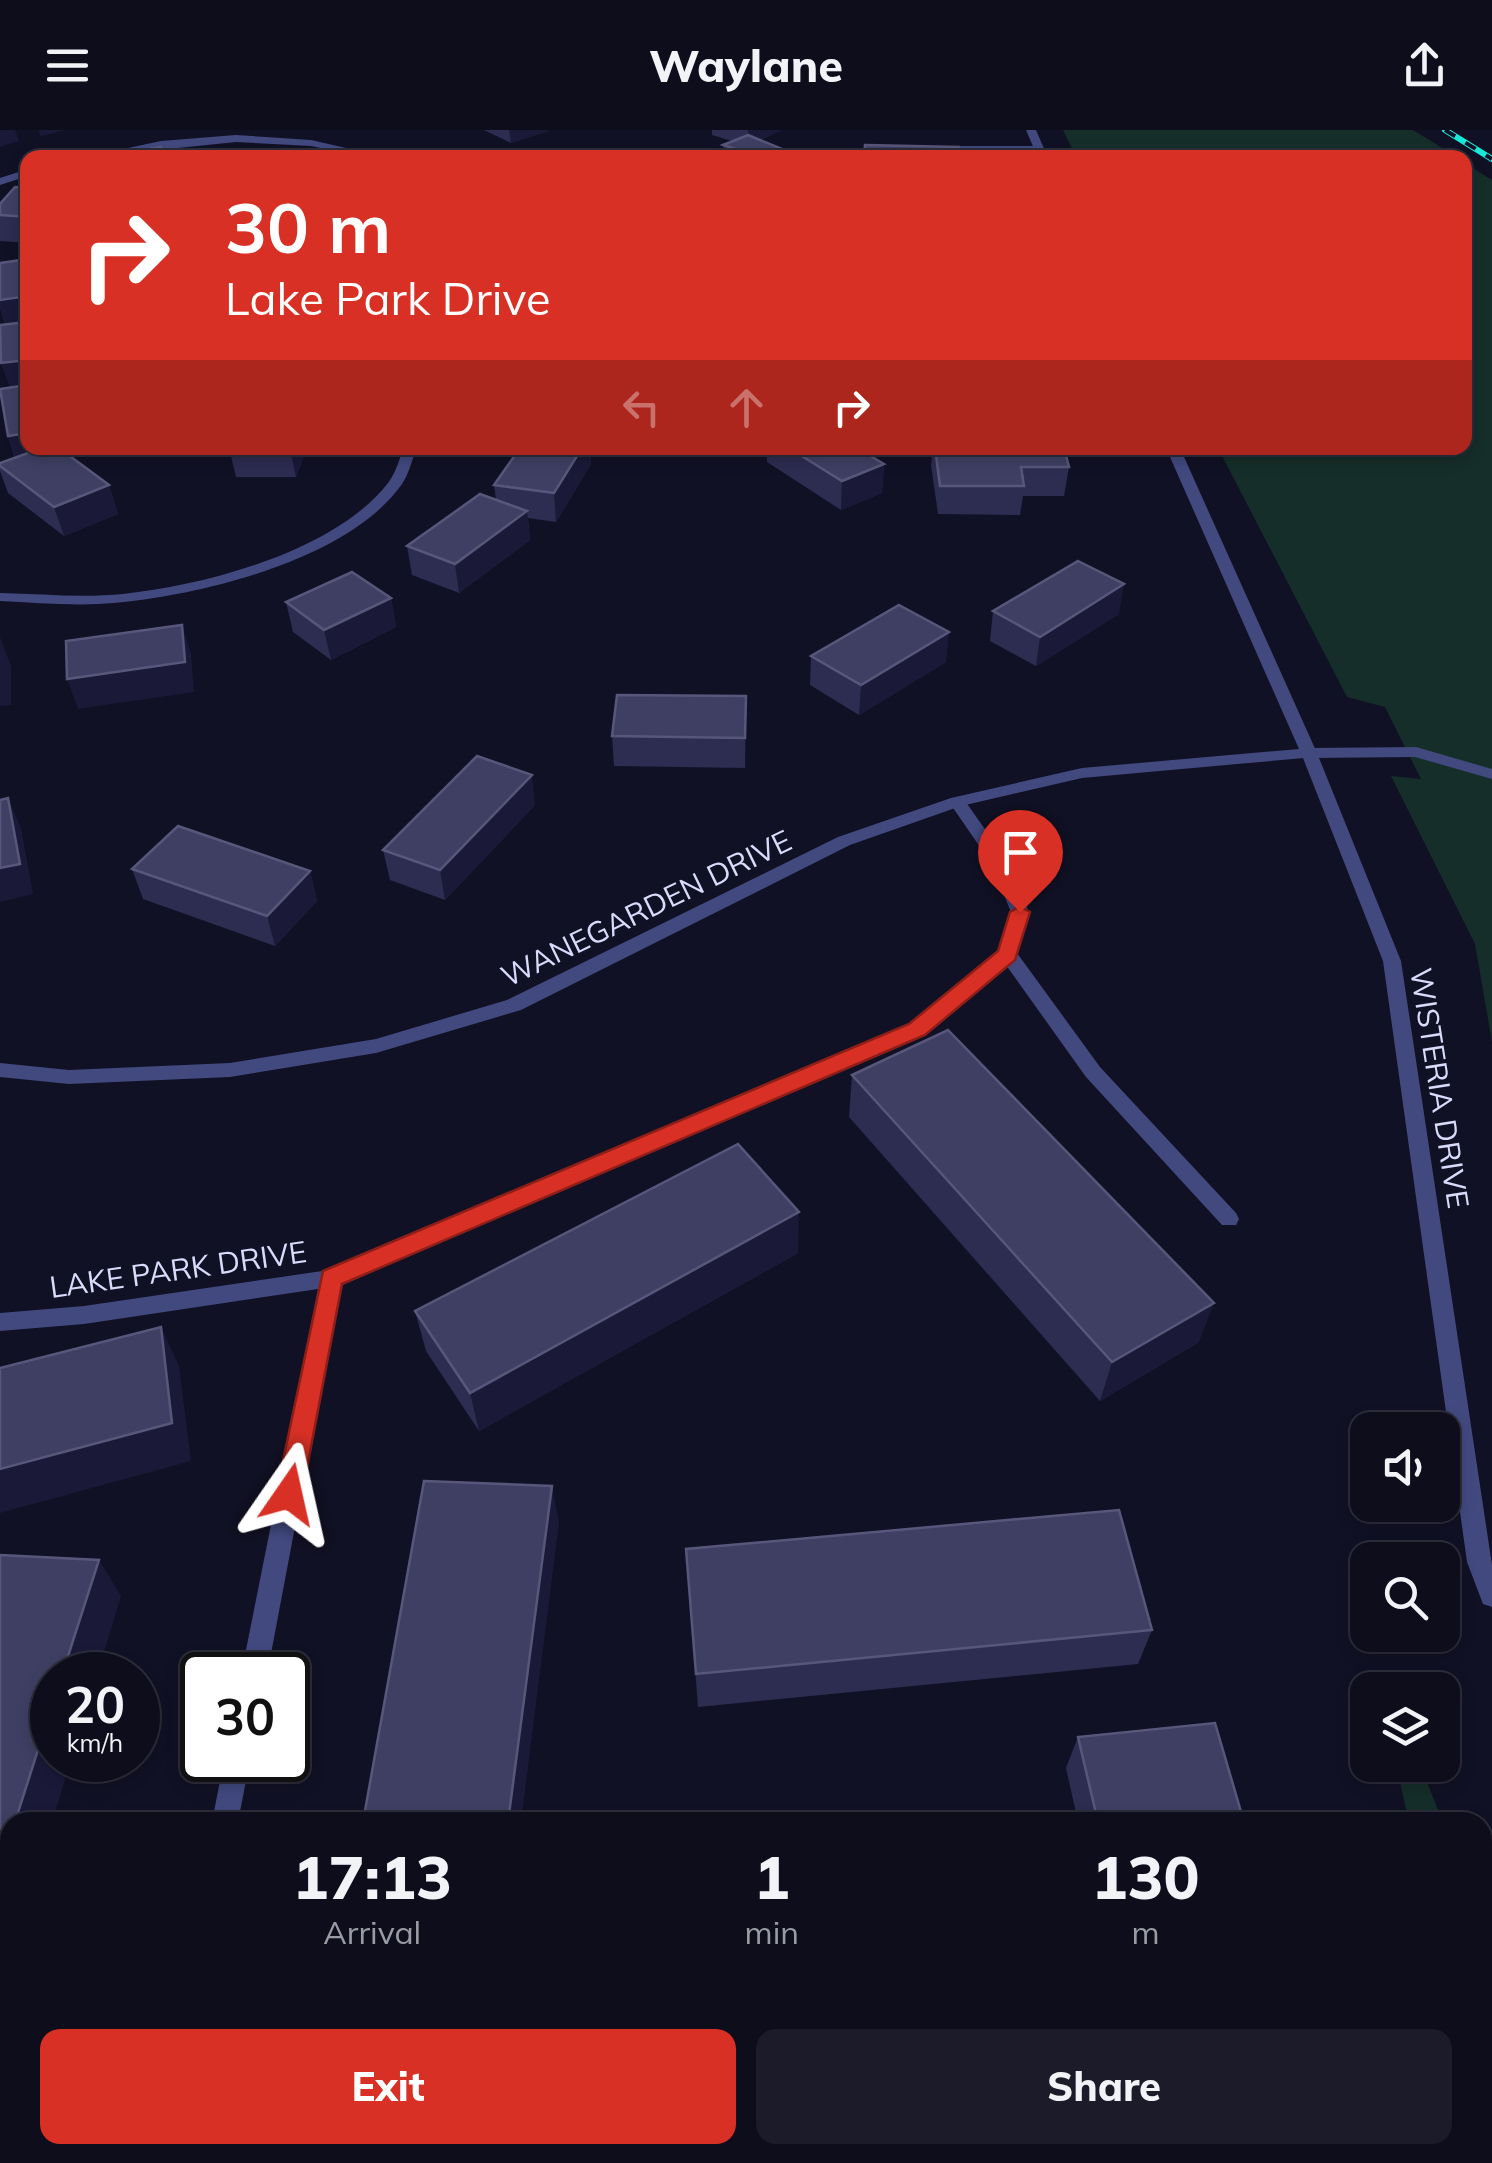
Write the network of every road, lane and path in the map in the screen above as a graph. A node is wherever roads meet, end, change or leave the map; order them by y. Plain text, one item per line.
1 (907, 149) edge
2 (925, 149) edge
3 (144, 150) edge
4 (360, 150) edge
5 (890, 150) edge
6 (954, 150) edge
7 (409, 455) edge
8 (1176, 455) edge
9 (0, 596) edge
10 (1309, 753) junction
11 (1492, 774) edge
12 (956, 802) junction
13 (1008, 954) junction
14 (0, 1070) edge
15 (1230, 1218) dead end
16 (331, 1278) junction
17 (0, 1322) edge
18 (1492, 1596) edge
19 (258, 1652) edge
20 (233, 1782) edge
21 (227, 1812) edge

1 - 5 street
2 - 6 street
3 - 4 street
7 - 9 street
8 - 10 street, WISTERIA DRIVE
10 - 11 street, WANEGARDEN DRIVE
10 - 12 street, WANEGARDEN DRIVE
10 - 18 street, WISTERIA DRIVE
12 - 13 street
12 - 14 street, WANEGARDEN DRIVE
13 - 15 street
13 - 16 street, LAKE PARK DRIVE
16 - 17 street, LAKE PARK DRIVE
16 - 19 street
20 - 21 street

